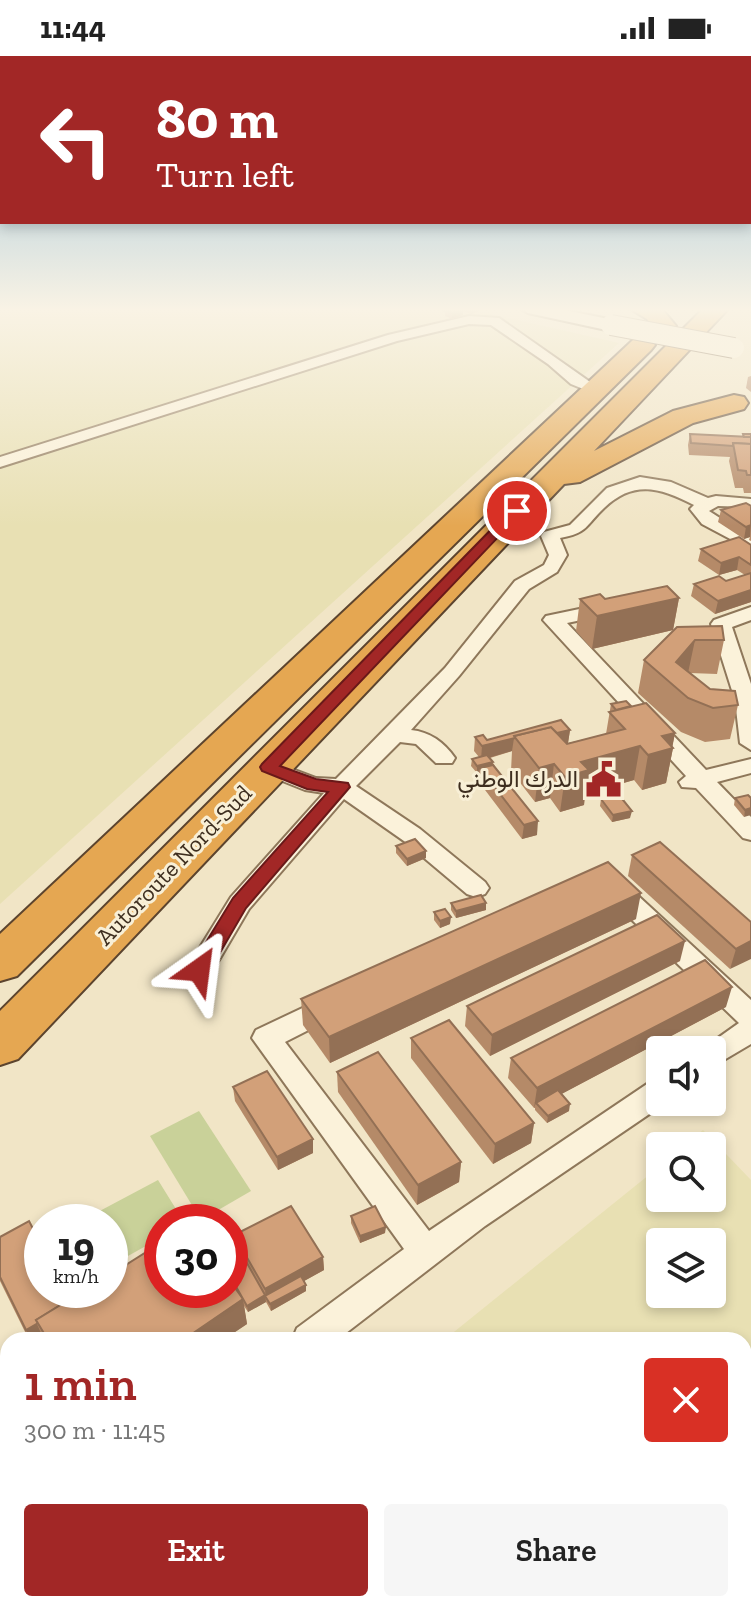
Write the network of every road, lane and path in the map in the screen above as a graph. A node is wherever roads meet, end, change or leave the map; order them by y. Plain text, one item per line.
1 (258, 381) edge
2 (576, 381) edge
3 (607, 381) edge
4 (637, 381) edge
5 (718, 381) edge
6 (593, 389) junction
7 (743, 402) edge
8 (0, 462) edge
9 (537, 490) junction
10 (706, 504) junction
11 (749, 504) edge
12 (751, 545) edge
13 (624, 606) edge
14 (751, 613) edge
15 (395, 735) junction
16 (751, 743) edge
17 (444, 758) dead end
18 (751, 766) edge
19 (268, 767) junction
20 (702, 780) junction
21 (342, 787) junction
22 (751, 832) edge
23 (751, 850) edge
24 (584, 879) edge
25 (476, 888) dead end
26 (0, 963) edge
27 (199, 970) dead end
28 (349, 997) edge
29 (751, 1017) edge
30 (751, 1029) edge
31 (0, 1044) edge
32 (726, 1046) edge
33 (646, 1100) edge
34 (424, 1251) junction
35 (319, 1332) edge

1 - 8 street
2 - 6 street
3 - 6 highway, Autoroute Nord-Sud
4 - 9 highway, Autoroute Nord-Sud
5 - 7 highway
6 - 26 highway, Autoroute Nord-Sud
7 - 9 highway
9 - 19 highway, Autoroute Nord-Sud
10 - 11 street
10 - 12 street
10 - 15 street
13 - 20 street
14 - 16 street
15 - 17 street
15 - 21 street
18 - 20 street
19 - 21 street
19 - 31 highway, Autoroute Nord-Sud
20 - 22 street
20 - 23 street
21 - 25 street
21 - 27 street
24 - 29 street
28 - 34 street
30 - 32 street
33 - 34 street
34 - 35 street

